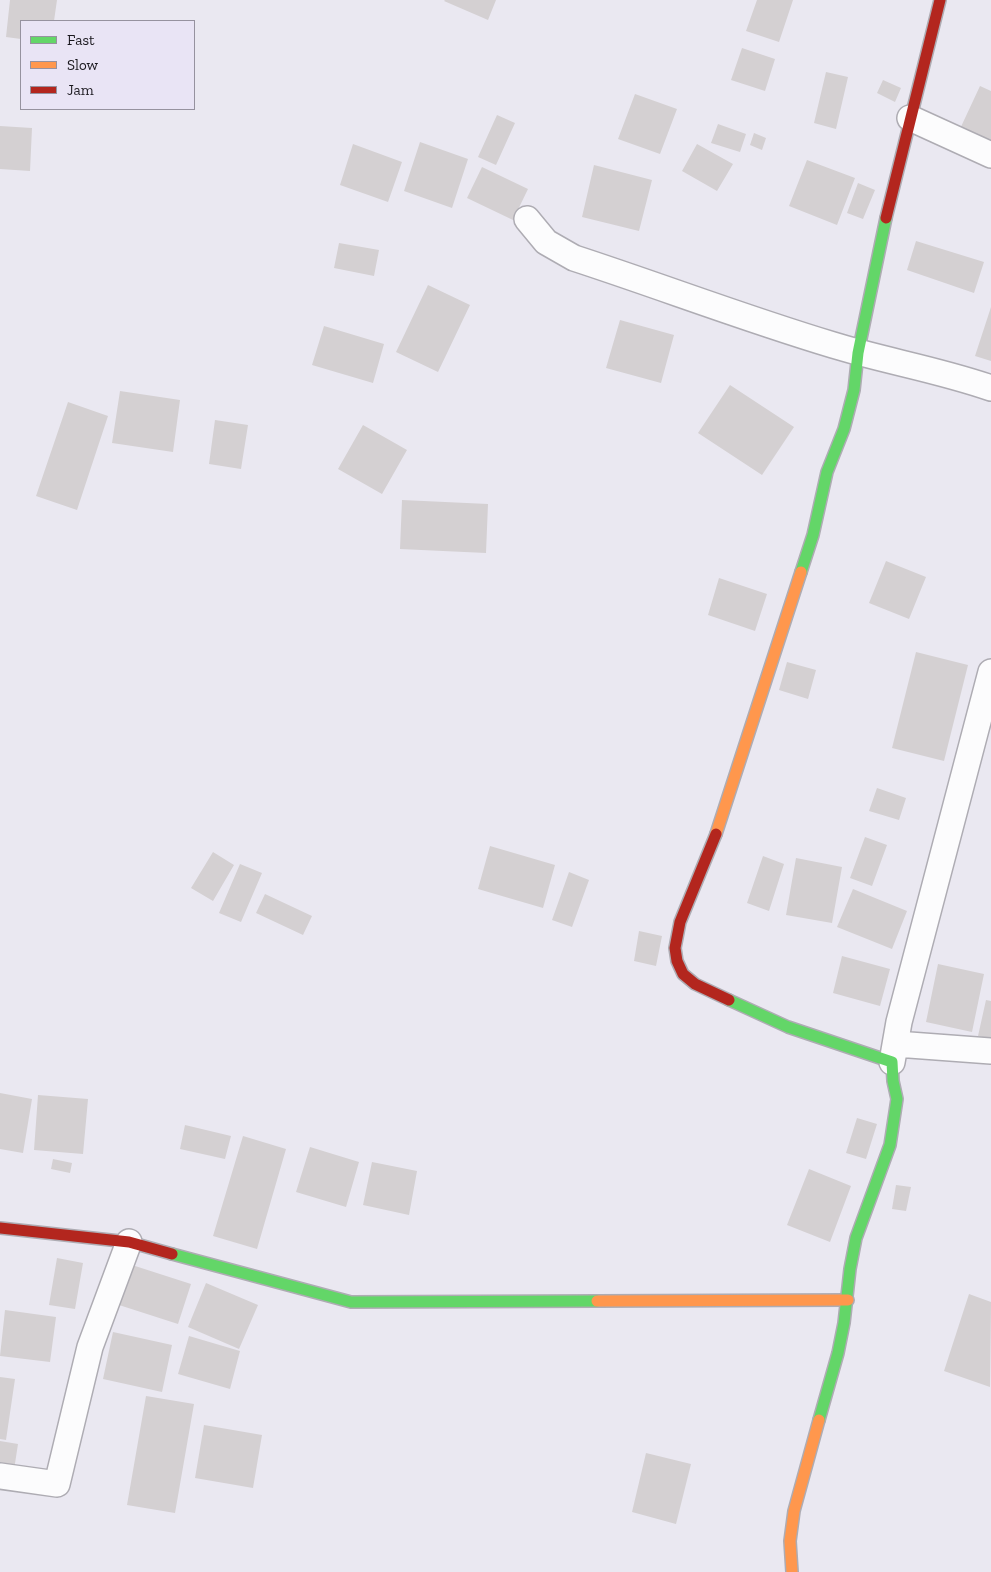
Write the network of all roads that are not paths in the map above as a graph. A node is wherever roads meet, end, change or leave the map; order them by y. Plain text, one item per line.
1 (940, 0) edge
2 (910, 118) junction
3 (991, 155) edge
4 (527, 220) dead end
5 (858, 353) junction
6 (991, 388) edge
7 (991, 672) edge
8 (991, 1051) edge
9 (894, 1053) junction
10 (0, 1228) edge
11 (129, 1242) junction
12 (848, 1300) junction
13 (0, 1476) edge
14 (792, 1572) edge

1 - 2 street
2 - 3 street
2 - 5 street
4 - 5 street
5 - 6 street
5 - 9 street
7 - 9 street
8 - 9 street
9 - 12 street
10 - 11 street
11 - 12 street
11 - 13 street
12 - 14 street

